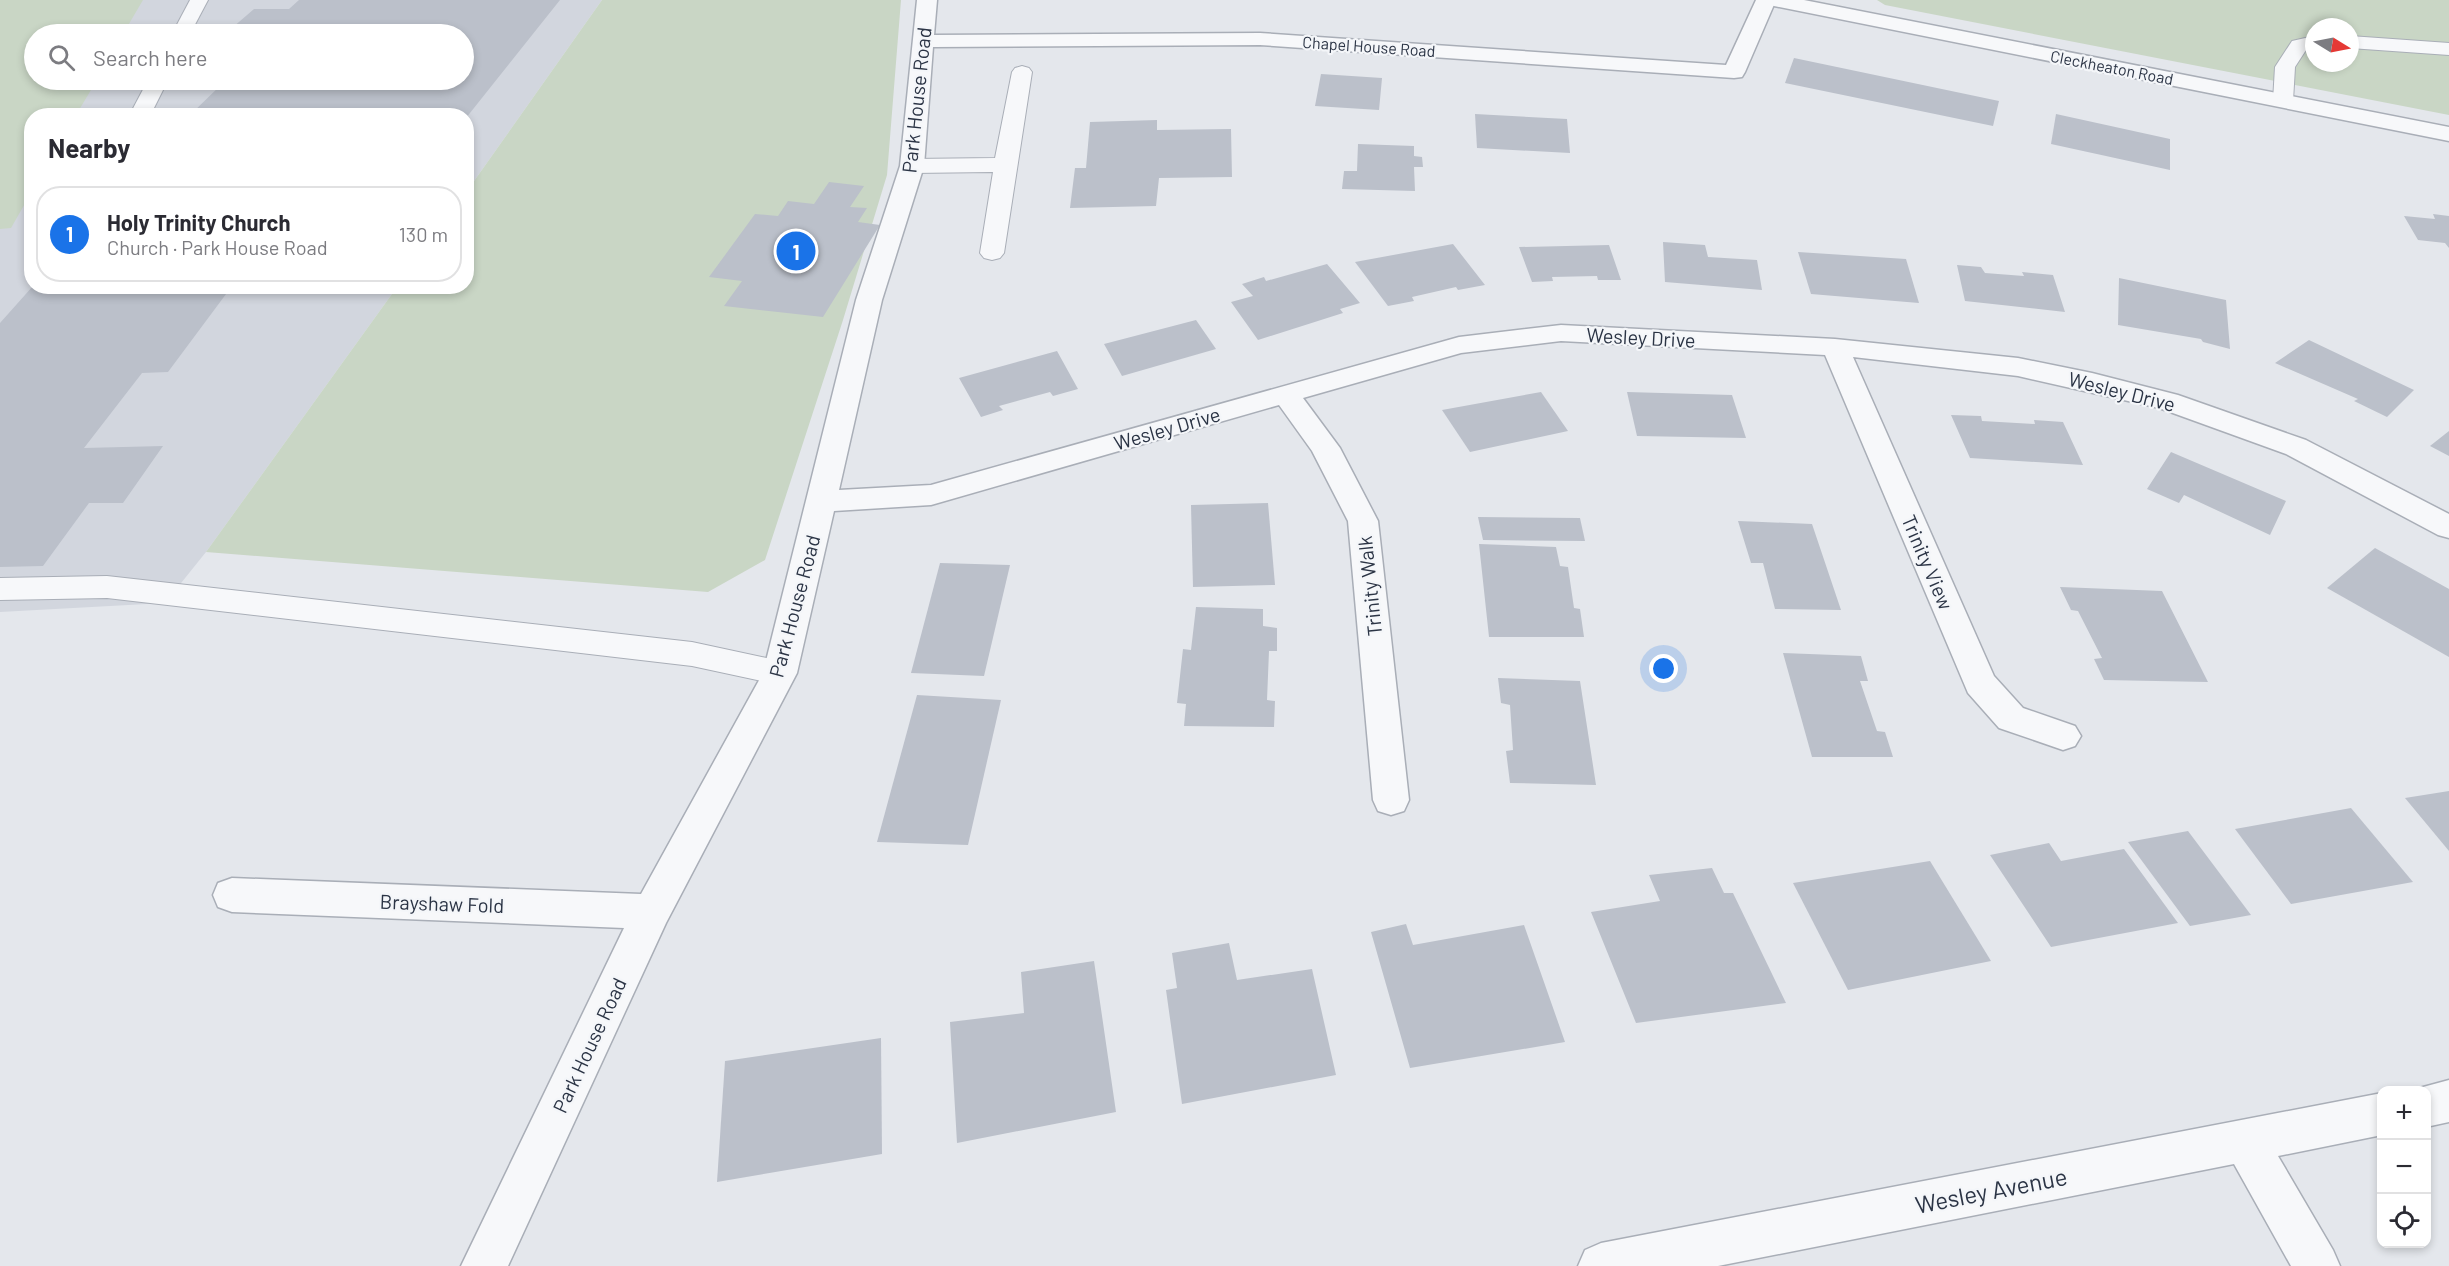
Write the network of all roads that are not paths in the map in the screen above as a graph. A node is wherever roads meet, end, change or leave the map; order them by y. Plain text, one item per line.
1 (199, 0) edge
2 (927, 0) edge
3 (1766, 0) edge
4 (1774, 0) edge
5 (186, 24) edge
6 (923, 41) junction
7 (2359, 43) edge
8 (2305, 44) edge
9 (2449, 49) edge
10 (1022, 72) dead end
11 (153, 90) edge
12 (2283, 101) junction
13 (143, 108) edge
14 (2449, 134) edge
15 (1005, 165) junction
16 (912, 166) junction
17 (992, 253) dead end
18 (1835, 347) junction
19 (1285, 394) junction
20 (821, 501) junction
21 (2449, 527) edge
22 (0, 589) edge
23 (780, 674) junction
24 (2063, 736) dead end
25 (1392, 800) dead end
26 (232, 895) dead end
27 (652, 912) junction
28 (2449, 1101) edge
29 (2431, 1105) edge
30 (2377, 1115) edge
31 (2245, 1141) junction
32 (484, 1266) edge
33 (1601, 1266) edge
34 (2317, 1266) edge

1 - 5 lane
2 - 6 street, Park House Road
3 - 6 street, Chapel House Road
4 - 12 street, Cleckheaton Road
6 - 16 street, Park House Road
7 - 9 lane
8 - 12 lane
10 - 15 lane
11 - 13 lane
12 - 14 street, Cleckheaton Road
15 - 16 lane
15 - 17 lane
16 - 20 street, Park House Road
18 - 19 street, Wesley Drive
18 - 21 street, Wesley Drive
18 - 24 street, Trinity View
19 - 20 street, Wesley Drive
19 - 25 street, Trinity Walk
20 - 23 street, Park House Road
22 - 23 lane
23 - 27 street, Park House Road
26 - 27 street, Brayshaw Fold
27 - 32 street, Park House Road
28 - 29 street
30 - 31 street, Wesley Avenue
31 - 33 street, Wesley Avenue
31 - 34 street

